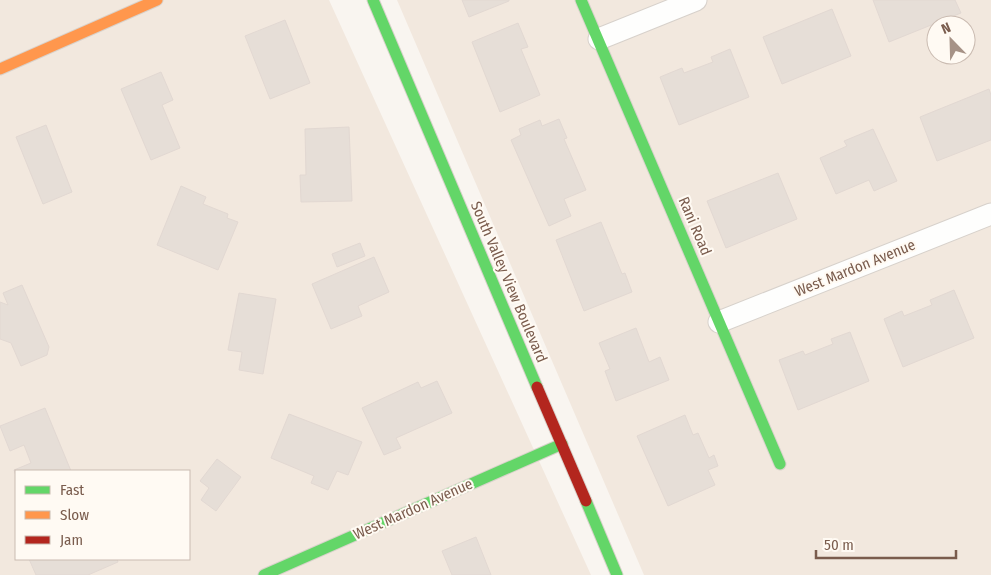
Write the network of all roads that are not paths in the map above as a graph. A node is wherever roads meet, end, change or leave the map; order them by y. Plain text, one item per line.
1 (157, 0) edge
2 (373, 0) edge
3 (581, 0) edge
4 (696, 0) edge
5 (599, 39) junction
6 (0, 69) edge
7 (991, 214) edge
8 (719, 322) junction
9 (562, 444) junction
10 (780, 464) dead end
11 (264, 575) edge
12 (618, 575) edge

1 - 6 street
2 - 9 street, South Valley View Boulevard
3 - 5 street, Rani Road
4 - 5 street
5 - 8 street, Rani Road
7 - 8 street, West Mardon Avenue
8 - 10 street, Rani Road
9 - 11 street, West Mardon Avenue
9 - 12 street, South Valley View Boulevard

